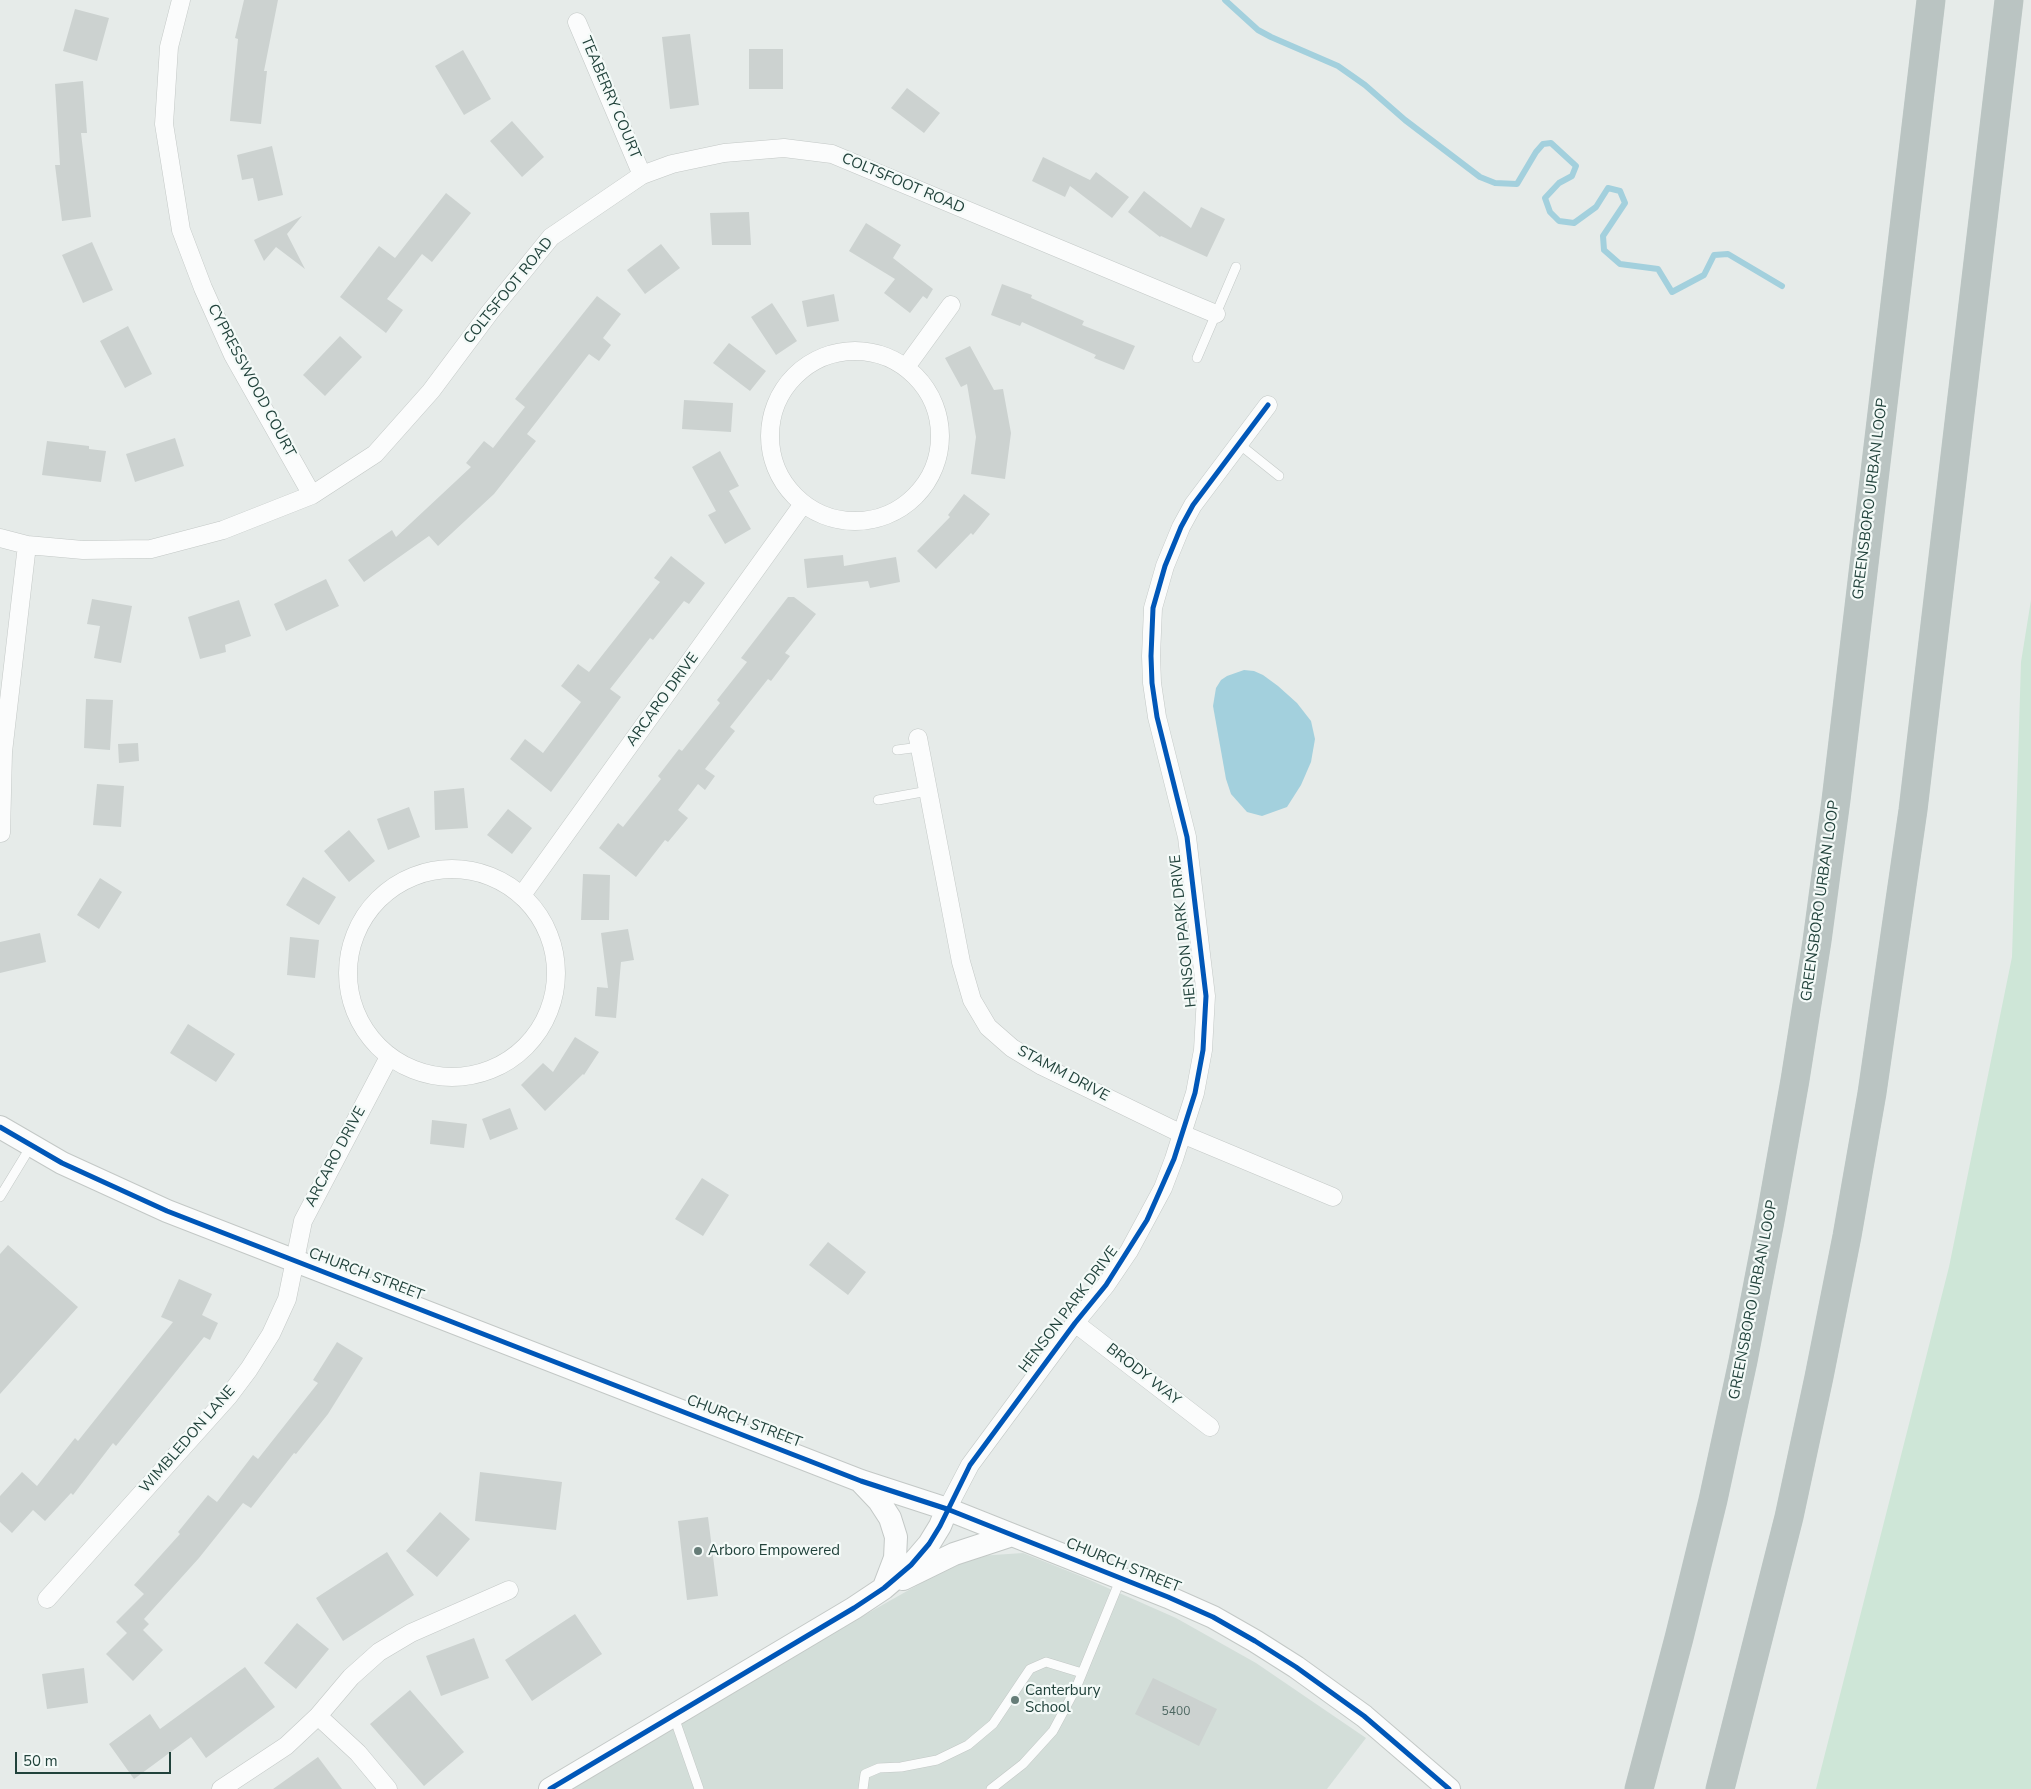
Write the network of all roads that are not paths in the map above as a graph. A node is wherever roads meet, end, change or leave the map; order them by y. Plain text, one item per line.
1 (181, 0) edge
2 (1931, 0) edge
3 (2009, 0) edge
4 (577, 22) dead end
5 (642, 175) junction
6 (1236, 267) dead end
7 (951, 305) dead end
8 (1216, 314) junction
9 (1197, 358) dead end
10 (906, 367) junction
11 (1268, 405) dead end
12 (1239, 444) junction
13 (1279, 476) dead end
14 (312, 496) junction
15 (803, 504) junction
16 (0, 538) edge
17 (27, 545) junction
18 (919, 742) joint
19 (897, 750) dead end
20 (928, 791) junction
21 (878, 800) dead end
22 (1, 833) edge
23 (522, 895) junction
24 (389, 1057) junction
25 (0, 1127) edge
26 (1182, 1134) junction
27 (31, 1146) junction
28 (1333, 1197) dead end
29 (0, 1198) edge
30 (294, 1261) junction
31 (1075, 1323) junction
32 (1210, 1428) dead end
33 (861, 1481) junction
34 (947, 1509) junction
35 (1012, 1535) junction
36 (1122, 1577) junction
37 (884, 1588) junction
38 (509, 1590) dead end
39 (47, 1599) dead end
40 (1082, 1673) junction
41 (318, 1716) junction
42 (674, 1716) junction
43 (221, 1789) edge
44 (388, 1789) edge
45 (550, 1789) edge
46 (699, 1789) edge
47 (863, 1789) edge
48 (991, 1789) edge
49 (1449, 1789) edge
50 (1639, 1789) edge
51 (1720, 1789) edge

1 - 14 street, CYPRESSWOOD COURT
2 - 50 highway, GREENSBORO URBAN LOOP
3 - 51 highway
4 - 5 street, TEABERRY COURT
5 - 8 street, COLTSFOOT ROAD
5 - 14 street, COLTSFOOT ROAD
6 - 8 lane
7 - 10 street
8 - 9 lane
10 - 15 street
10 - 15 street
11 - 12 street, HENSON PARK DRIVE
12 - 13 lane
12 - 26 street, HENSON PARK DRIVE
14 - 17 street, COLTSFOOT ROAD
15 - 23 street, ARCARO DRIVE
16 - 17 street, COLTSFOOT ROAD
17 - 22 street
18 - 19 lane
18 - 20 street, STAMM DRIVE
20 - 21 lane
20 - 26 street, STAMM DRIVE
23 - 24 street
23 - 24 street
24 - 30 street, ARCARO DRIVE
25 - 27 street, CHURCH STREET
26 - 28 street, STAMM DRIVE
26 - 31 street, HENSON PARK DRIVE
27 - 29 lane
27 - 30 street, CHURCH STREET
30 - 33 street, CHURCH STREET
30 - 39 street, WIMBLEDON LANE
31 - 32 street, BRODY WAY
31 - 34 street, HENSON PARK DRIVE
33 - 34 street, CHURCH STREET
33 - 37 street
34 - 35 street, CHURCH STREET
34 - 37 street
35 - 36 street, CHURCH STREET
35 - 37 street
36 - 40 lane
36 - 49 street, CHURCH STREET
37 - 42 street
38 - 41 street
40 - 47 lane
40 - 48 lane
41 - 43 street
41 - 44 street
42 - 45 street
42 - 46 lane

